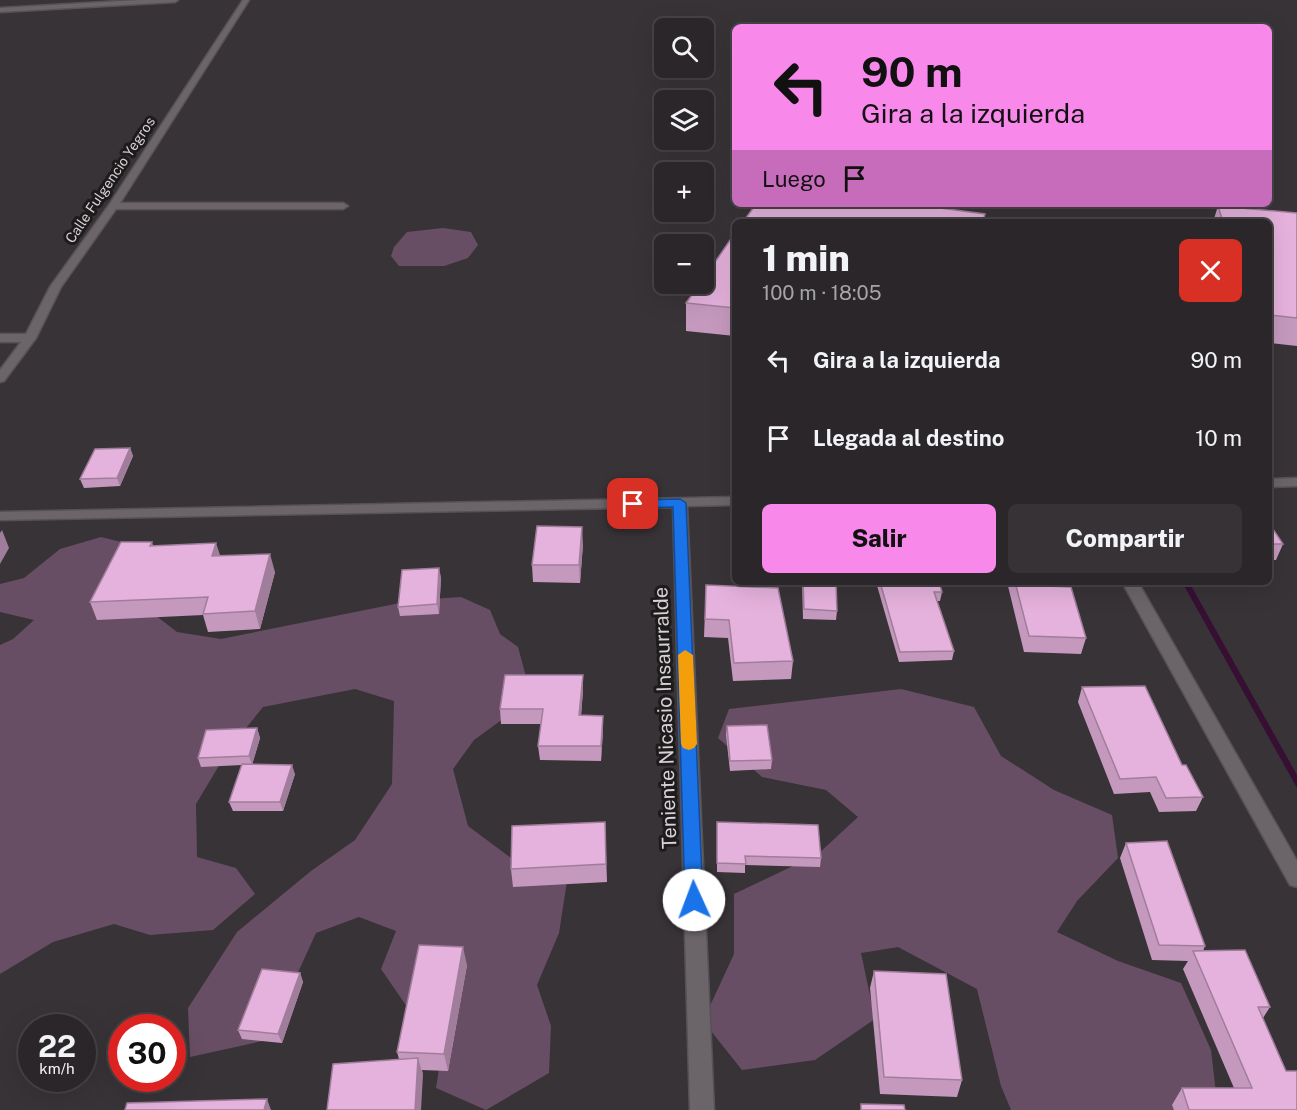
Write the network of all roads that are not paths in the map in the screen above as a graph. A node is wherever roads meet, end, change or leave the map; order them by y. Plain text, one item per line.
1 (25, 0) edge
2 (174, 0) edge
3 (246, 0) edge
4 (12, 9) junction
5 (0, 10) edge
6 (0, 19) edge
7 (113, 206) junction
8 (343, 206) dead end
9 (0, 338) edge
10 (30, 338) junction
11 (0, 378) edge
12 (1297, 482) edge
13 (1272, 483) edge
14 (732, 501) edge
15 (680, 503) junction
16 (0, 516) edge
17 (1132, 585) edge
18 (1297, 879) edge
19 (702, 1110) edge

1 - 4 street
2 - 4 street
3 - 7 street, Calle Fulgencio Yegros
4 - 5 street
4 - 6 street
7 - 8 street
7 - 10 street, Calle Fulgencio Yegros
9 - 10 street
10 - 11 street, Calle Fulgencio Yegros
12 - 13 street
14 - 15 street
15 - 16 street
15 - 19 street, Teniente Nicasio Insaurralde
17 - 18 street

